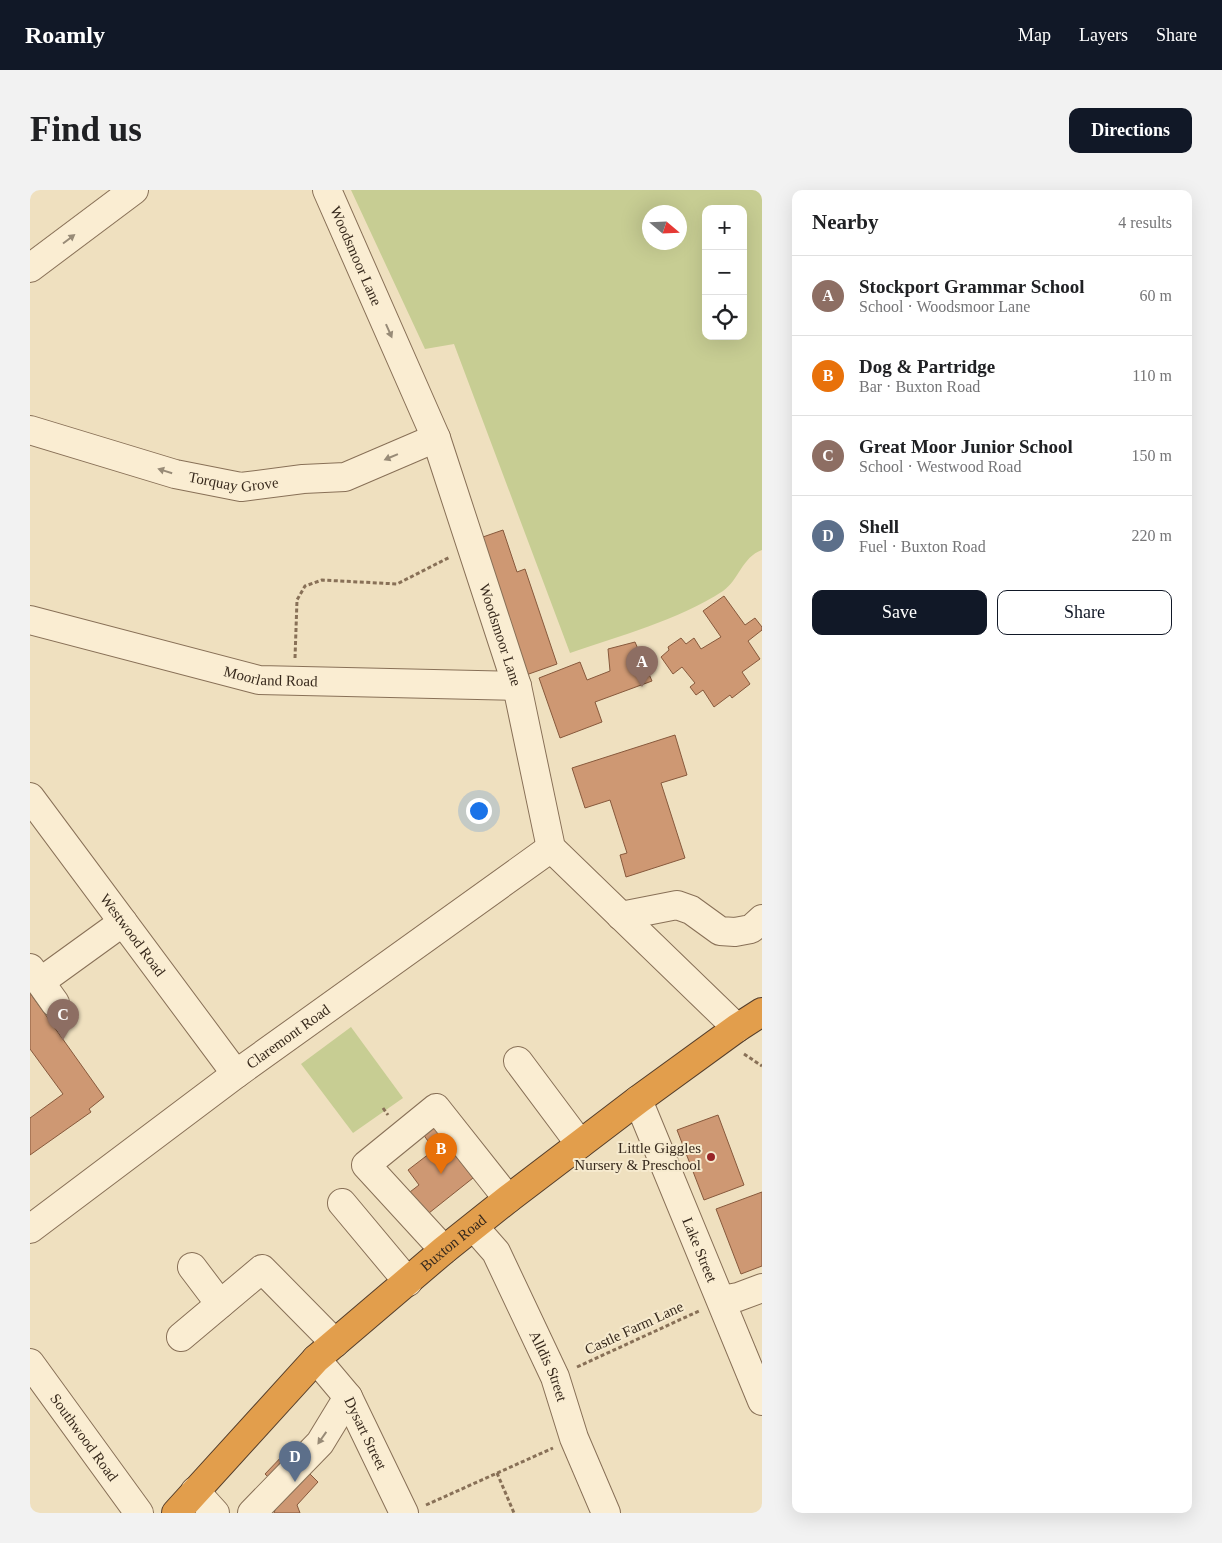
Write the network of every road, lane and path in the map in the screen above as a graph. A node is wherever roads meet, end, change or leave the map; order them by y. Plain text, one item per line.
1 (134, 190) edge
2 (327, 190) edge
3 (30, 268) edge
4 (30, 430) edge
5 (436, 438) junction
6 (470, 547) junction
7 (30, 620) edge
8 (294, 681) junction
9 (517, 686) junction
10 (30, 797) edge
11 (551, 848) junction
12 (621, 916) junction
13 (762, 919) edge
14 (123, 922) junction
15 (42, 984) edge
16 (762, 1012) edge
17 (737, 1028) junction
18 (518, 1061) dead end
19 (236, 1074) junction
20 (638, 1100) junction
21 (580, 1144) junction
22 (508, 1199) junction
23 (342, 1203) dead end
24 (474, 1227) junction
25 (30, 1229) edge
26 (444, 1250) junction
27 (192, 1267) dead end
28 (408, 1282) junction
29 (762, 1288) edge
30 (722, 1300) junction
31 (220, 1304) junction
32 (181, 1337) dead end
33 (326, 1351) junction
34 (30, 1362) edge
35 (555, 1377) junction
36 (348, 1397) junction
37 (762, 1401) edge
38 (574, 1438) junction
39 (497, 1473) junction
40 (196, 1491) junction
41 (415, 1509) edge
42 (139, 1513) edge
43 (176, 1513) edge
44 (215, 1513) edge
45 (252, 1513) edge
46 (514, 1513) edge
47 (606, 1513) edge

3 -> 1 street
2 -> 5 street, Woodsmoor Lane
5 -> 4 street, Torquay Grove
5 - 6 street, Woodsmoor Lane
6 - 8 path
6 - 9 street, Woodsmoor Lane
7 - 8 street, Moorland Road
8 - 9 street, Moorland Road
9 - 11 street, Woodsmoor Lane
10 - 14 street, Westwood Road
11 - 12 street
11 - 19 street, Claremont Road
12 - 13 street
12 - 17 street
14 - 15 street
14 - 19 street, Westwood Road
16 - 17 highway, Buxton Road
17 - 20 highway, Buxton Road
18 - 21 street
19 - 25 street, Claremont Road
20 - 21 highway, Buxton Road
20 - 30 street, Lake Street
21 - 22 highway, Buxton Road
22 - 24 highway, Buxton Road
22 - 26 street
23 - 28 street
24 - 26 highway, Buxton Road
24 - 35 street, Alldis Street
26 - 28 highway, Buxton Road
27 - 31 street
28 - 33 highway, Buxton Road
29 - 30 street
30 - 35 path, Castle Farm Lane
30 - 37 street, Lake Street
31 - 32 street
31 - 33 street, Dysart Street
33 - 36 street, Dysart Street
33 - 40 highway, Buxton Road
34 - 42 street, Southwood Road
35 - 38 street, Alldis Street
36 - 41 street, Dysart Street
36 -> 45 street
38 - 39 path
38 - 47 street, Alldis Street
39 - 41 path
39 - 46 path
40 - 43 highway, Buxton Road
40 - 44 street

